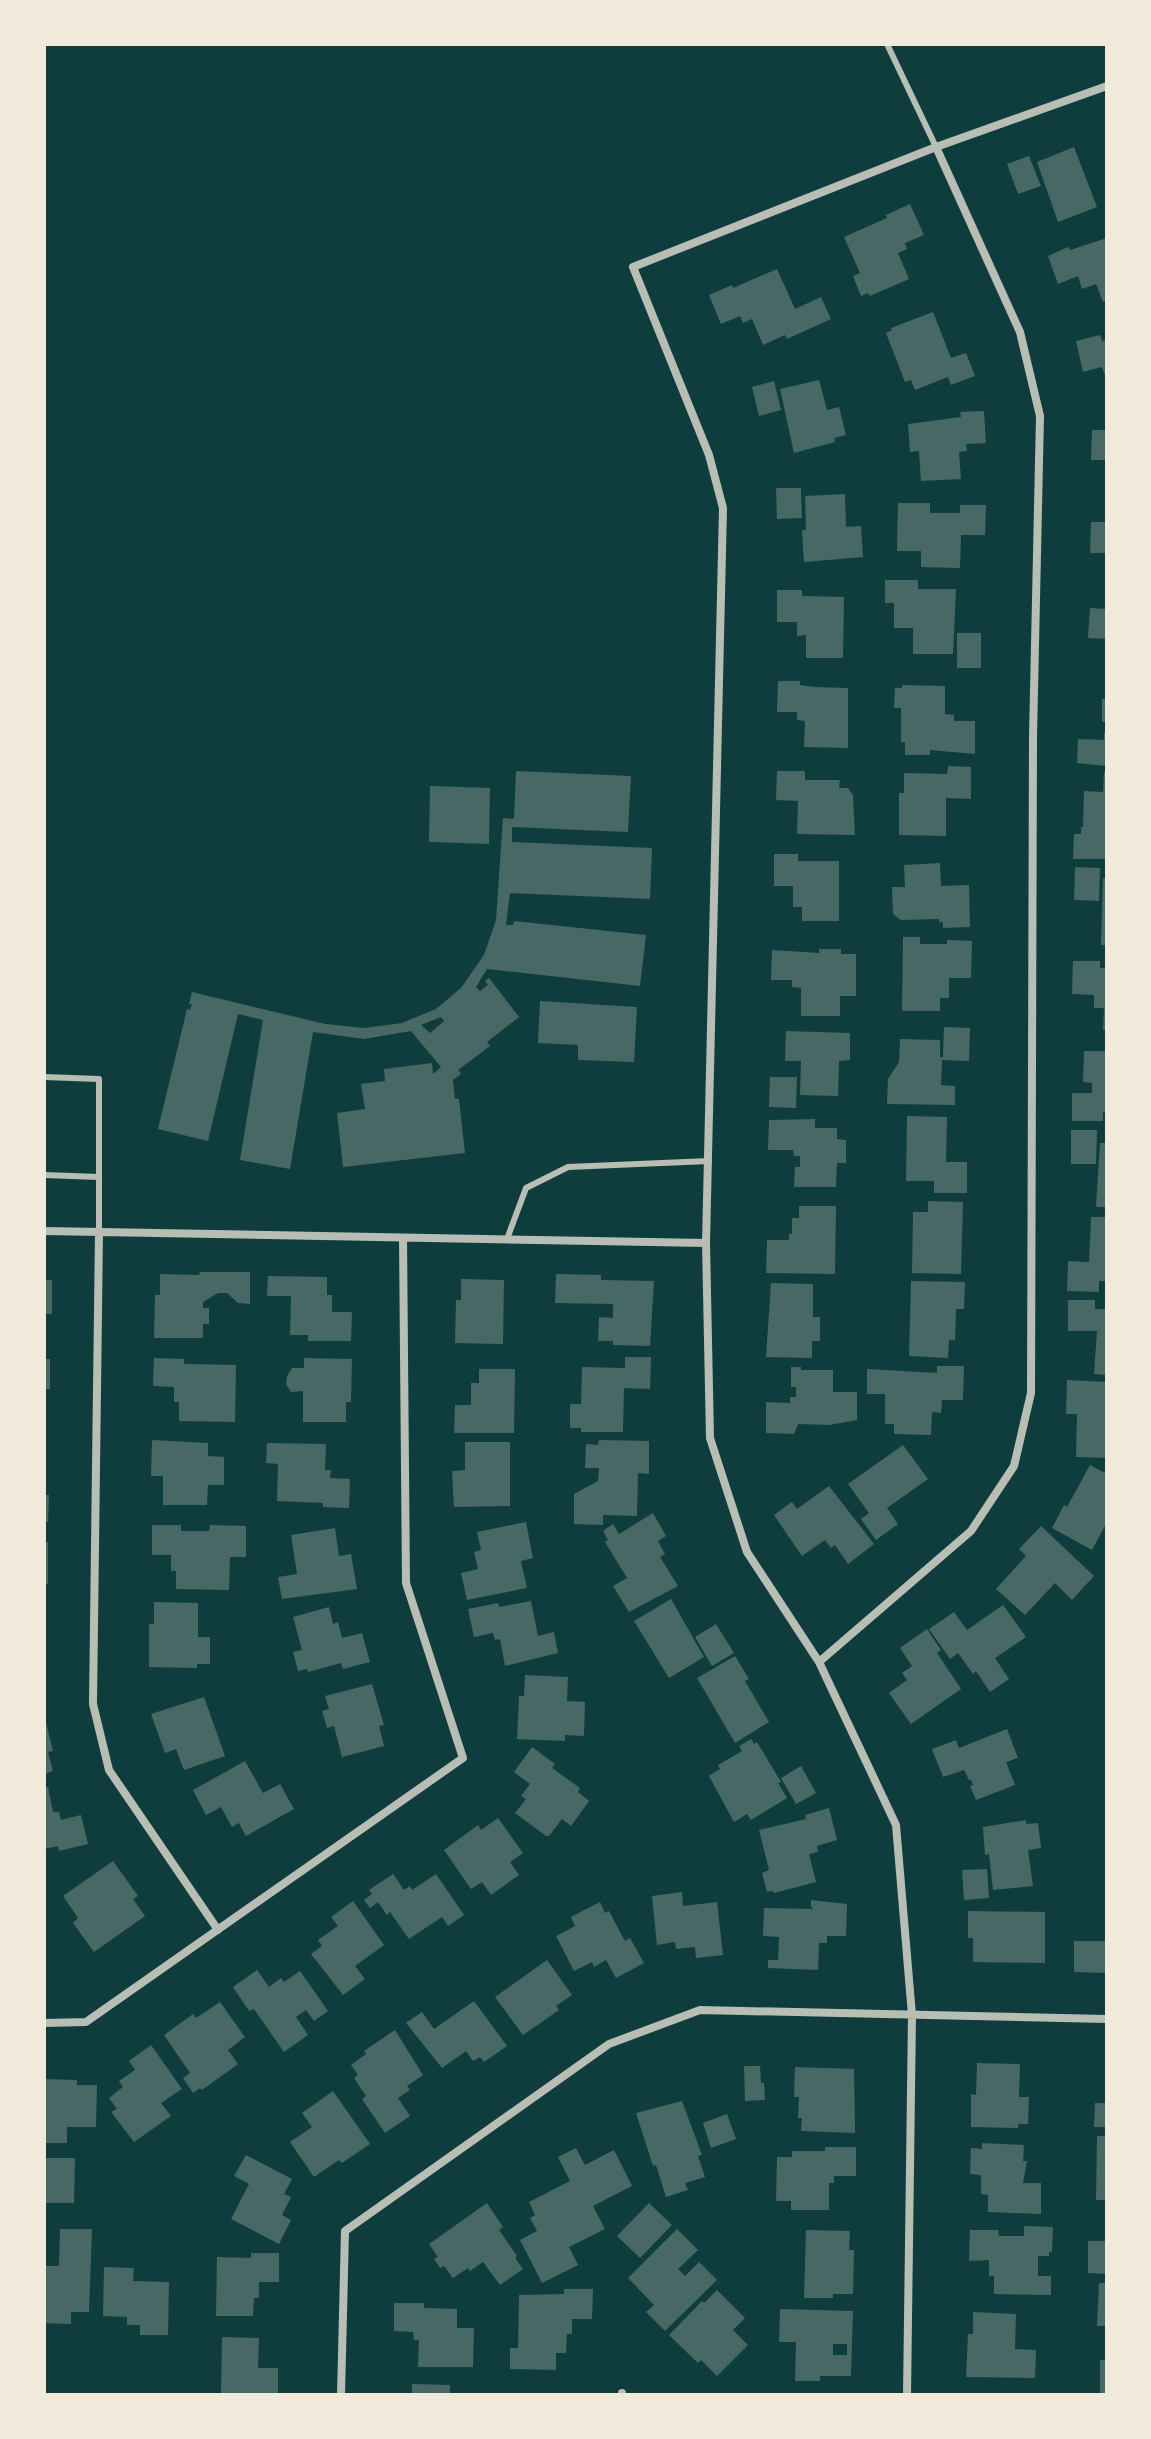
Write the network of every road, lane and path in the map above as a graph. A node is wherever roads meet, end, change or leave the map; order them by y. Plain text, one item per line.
1 (887, 44) edge
2 (1107, 86) edge
3 (936, 147) junction
4 (44, 1077) edge
5 (709, 1161) junction
6 (44, 1175) edge
7 (99, 1177) junction
8 (44, 1231) edge
9 (99, 1232) junction
10 (403, 1238) junction
11 (507, 1239) junction
12 (706, 1243) junction
13 (819, 1662) junction
14 (218, 1930) junction
15 (912, 2015) junction
16 (1107, 2019) edge
17 (44, 2023) edge
18 (341, 2395) edge
19 (907, 2395) edge

1 - 3 lane
2 - 3 street
3 - 5 street
3 - 13 street
4 - 7 lane
5 - 11 lane
5 - 12 street
6 - 7 lane
7 - 9 lane
8 - 9 street
9 - 10 street
9 - 14 street
10 - 11 street
10 - 14 street
11 - 12 street
12 - 13 street
13 - 15 street
14 - 17 street
15 - 16 street
15 - 18 street
15 - 19 street

